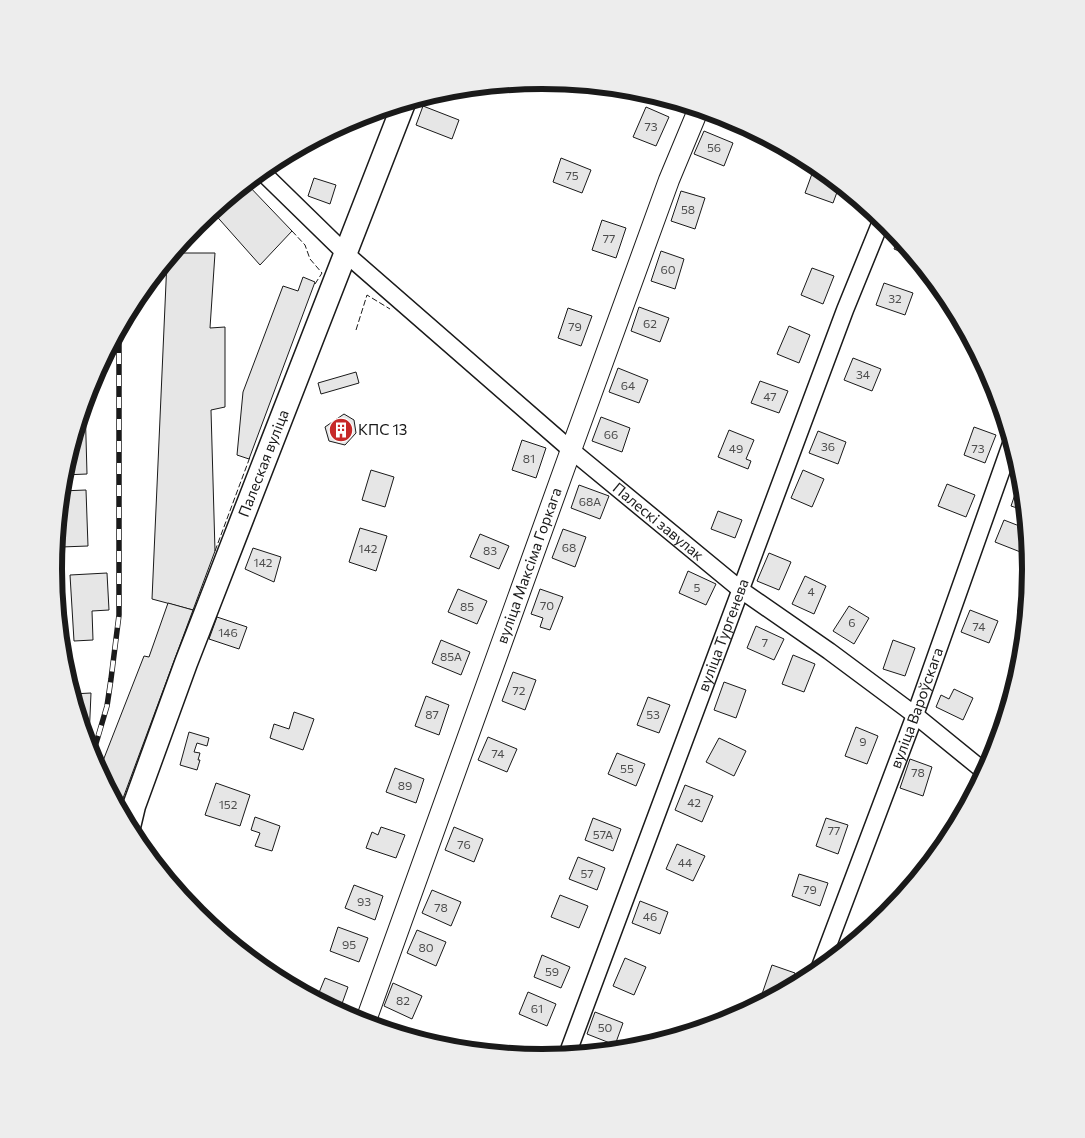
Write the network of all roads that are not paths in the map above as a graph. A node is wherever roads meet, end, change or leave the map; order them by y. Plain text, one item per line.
1 (401, 110) edge
2 (697, 114) edge
3 (267, 176) edge
4 (879, 227) edge
5 (345, 253) junction
6 (571, 450) junction
7 (1008, 453) edge
8 (741, 590) junction
9 (915, 715) junction
10 (980, 767) edge
11 (131, 816) edge
12 (823, 958) edge
13 (368, 1016) edge
14 (571, 1048) edge

1 - 5 main road, Палеская вуліца
2 - 6 street, вуліца Максіма Горкага
3 - 5 street, Палескі завулак
4 - 8 street, вуліца Тургенева
5 - 6 street, Палескі завулак
5 - 11 main road, Палеская вуліца
6 - 8 street, Палескі завулак
6 - 13 street, вуліца Максіма Горкага
7 - 9 street, вуліца Вароўскага
8 - 9 street, Палескі завулак
8 - 14 street, вуліца Тургенева
9 - 10 street, Палескі завулак
9 - 12 street, вуліца Вароўскага

